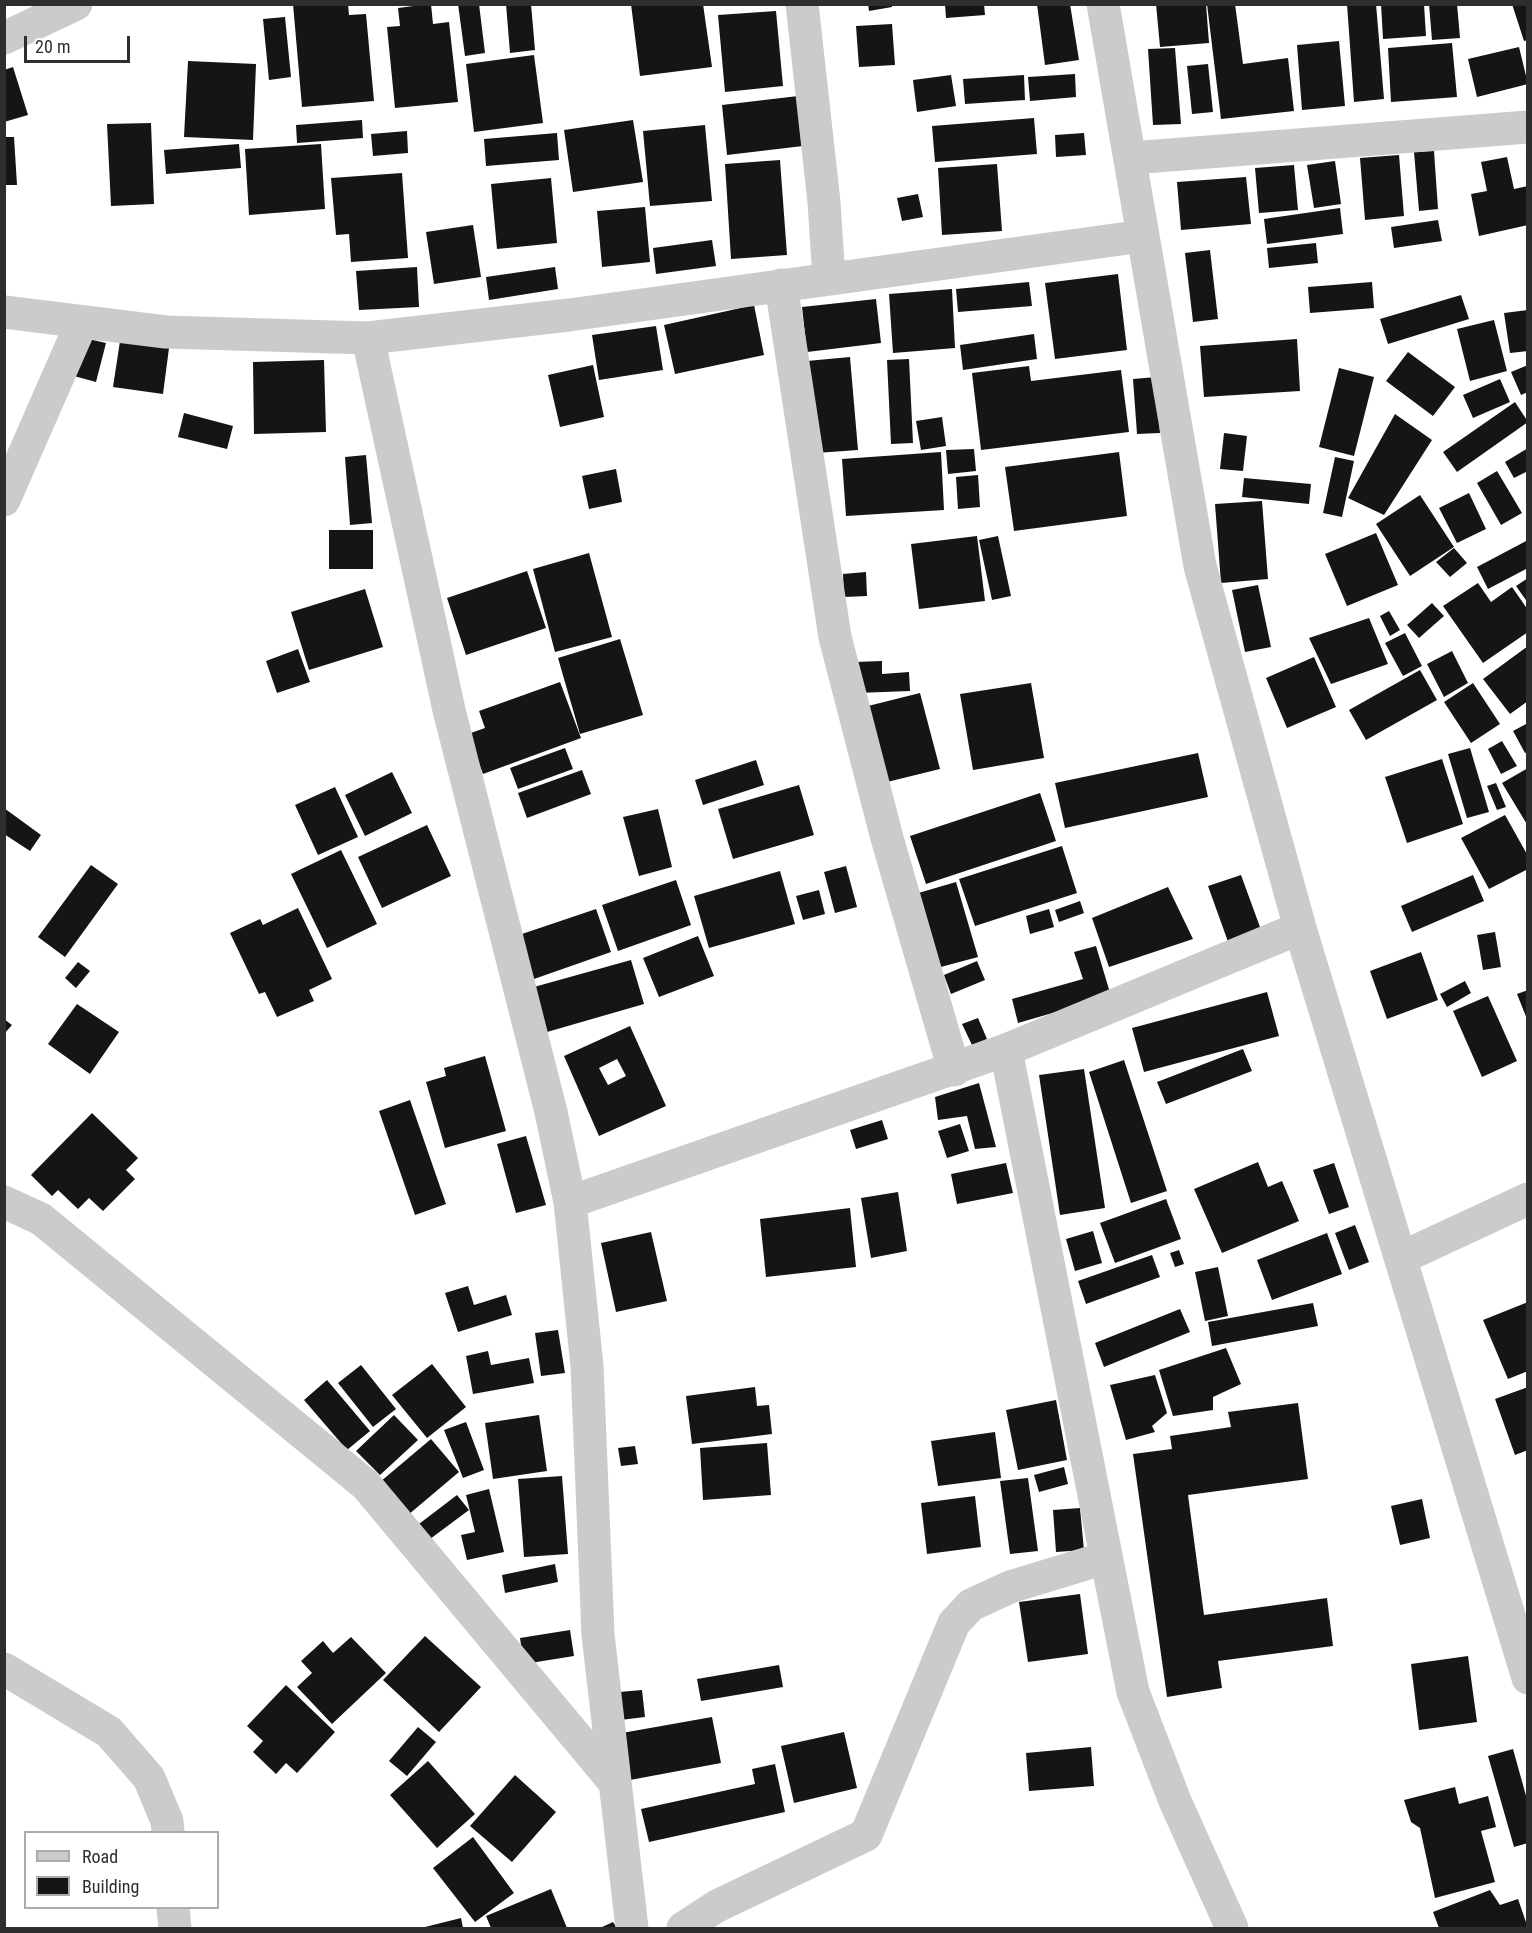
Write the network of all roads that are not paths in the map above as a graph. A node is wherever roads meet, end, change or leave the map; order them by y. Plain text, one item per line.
1 (76, 4) edge
2 (802, 4) edge
3 (1103, 4) edge
4 (4, 38) edge
5 (1527, 127) edge
6 (1131, 158) junction
7 (1143, 236) junction
8 (828, 279) junction
9 (781, 285) junction
10 (4, 312) edge
11 (82, 322) junction
12 (368, 338) junction
13 (4, 500) edge
14 (1300, 928) junction
15 (1006, 1050) junction
16 (954, 1070) junction
17 (1527, 1199) edge
18 (4, 1202) edge
19 (570, 1202) junction
20 (1401, 1258) junction
21 (1105, 1558) junction
22 (1515, 1593) edge
23 (4, 1669) edge
24 (1527, 1678) edge
25 (615, 1784) junction
26 (168, 1831) edge
27 (173, 1909) edge
28 (175, 1929) edge
29 (632, 1929) edge
30 (683, 1929) edge
31 (1232, 1929) edge

1 - 4 street
2 - 8 street
3 - 6 street
5 - 6 street
6 - 7 street
7 - 8 street
7 - 14 street
8 - 9 street
9 - 12 street
9 - 16 street
10 - 11 street
11 - 12 street
11 - 13 street
12 - 19 street
14 - 15 street
14 - 20 street
15 - 16 street
15 - 21 street
16 - 19 street
17 - 20 street
18 - 25 street
19 - 25 street
20 - 22 street
21 - 30 street
21 - 31 street
22 - 24 street
23 - 26 street
25 - 29 street
27 - 28 street

